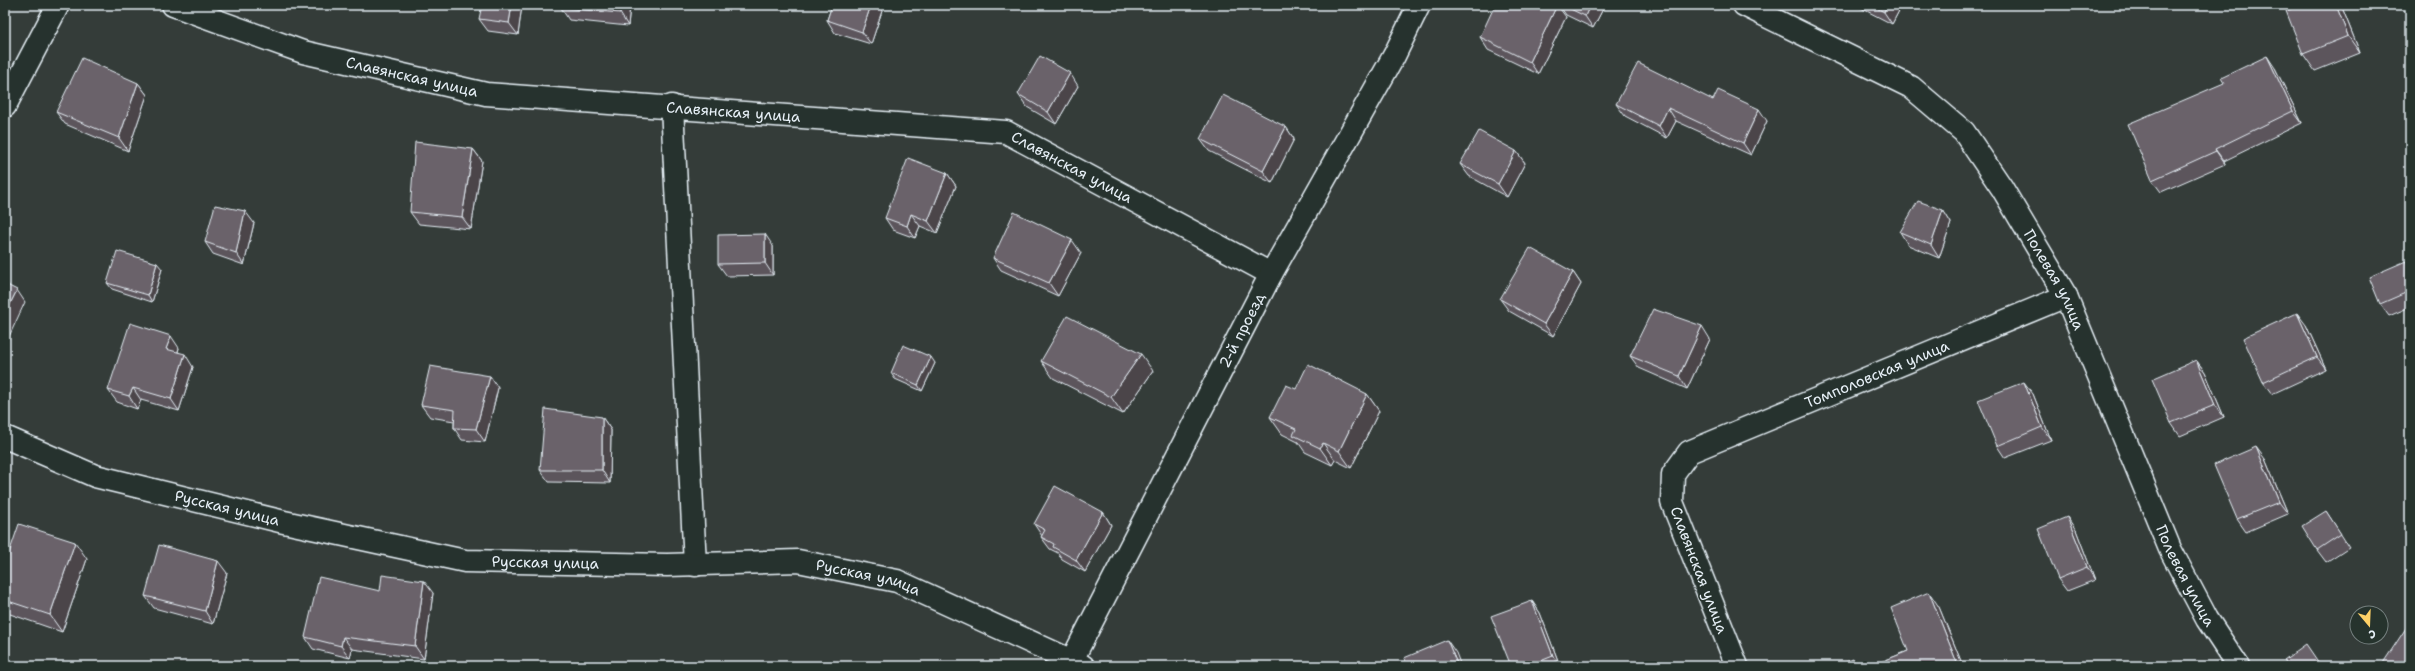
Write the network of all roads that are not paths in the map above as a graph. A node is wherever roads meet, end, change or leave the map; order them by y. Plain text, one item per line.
1 (58, 5) edge
2 (173, 5) edge
3 (1419, 5) edge
4 (1744, 5) edge
5 (5, 106) edge
6 (672, 106) junction
7 (1271, 274) junction
8 (2066, 296) junction
9 (5, 437) edge
10 (1689, 452) joint
11 (695, 565) junction
12 (1078, 663) edge
13 (1737, 666) edge
14 (2238, 666) edge

1 - 5 street
2 - 6 street, Славянская улица
3 - 7 street, 2-й проезд
4 - 8 street, Полевая улица
6 - 7 street, Славянская улица
6 - 11 street
7 - 12 street, 2-й проезд
8 - 10 street, Томполовская улица
8 - 14 street, Полевая улица
9 - 11 street, Русская улица
10 - 13 street, Славянская улица
11 - 12 street, Русская улица

